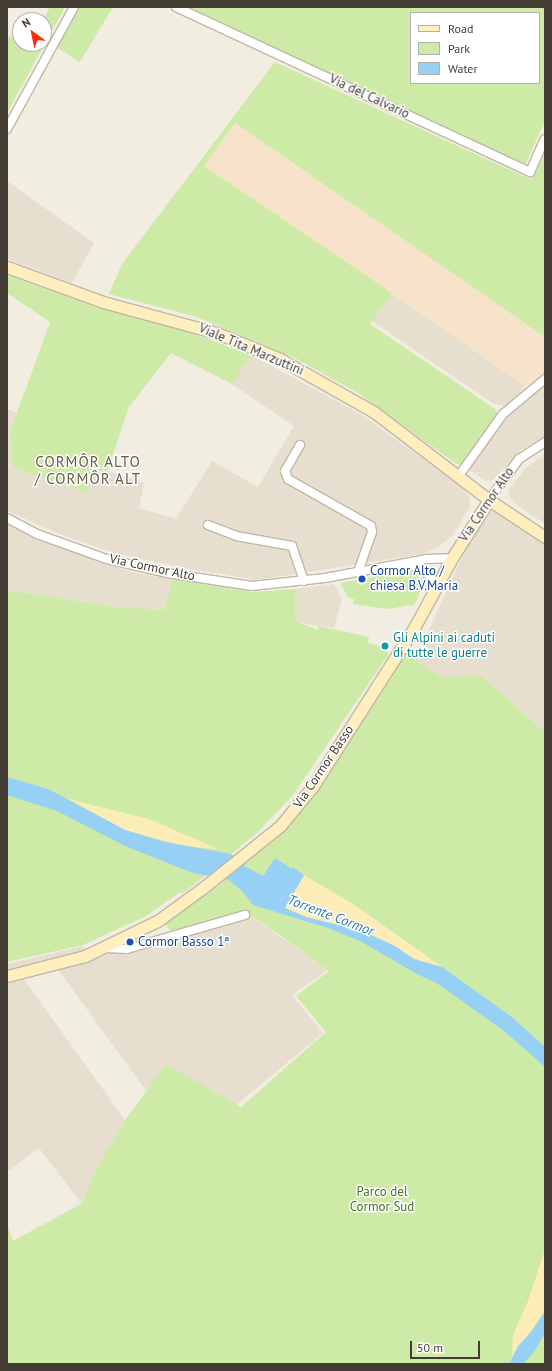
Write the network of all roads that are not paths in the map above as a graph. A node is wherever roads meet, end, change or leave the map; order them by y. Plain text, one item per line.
1 (74, 7) edge
2 (176, 7) edge
3 (7, 129) edge
4 (545, 139) edge
5 (7, 268) edge
6 (545, 379) edge
7 (545, 442) edge
8 (300, 445) dead end
9 (458, 477) junction
10 (488, 500) junction
11 (7, 518) edge
12 (208, 525) dead end
13 (545, 537) edge
14 (452, 558) junction
15 (407, 563) junction
16 (358, 572) junction
17 (304, 581) junction
18 (437, 584) junction
19 (245, 915) dead end
20 (106, 948) junction
21 (7, 976) edge

1 - 3 street
2 - 4 street, Via del Calvario
5 - 9 street, Viale Tita Marzuttini
6 - 9 street
7 - 10 street, Via Cormor Alto
8 - 16 street
9 - 10 street, Viale Tita Marzuttini
10 - 13 street, Viale Tita Marzuttini
10 - 14 street, Via Cormor Alto
11 - 17 street, Via Cormor Alto
12 - 17 street
14 - 15 street, Via Cormor Alto
14 - 18 street, Via Cormor Alto
15 - 16 street, Via Cormor Alto
15 - 18 street
16 - 17 street, Via Cormor Alto
18 - 20 street, Via Cormor Basso
19 - 20 street, Via Cormor Basso
20 - 21 street, Via Cormor Basso

